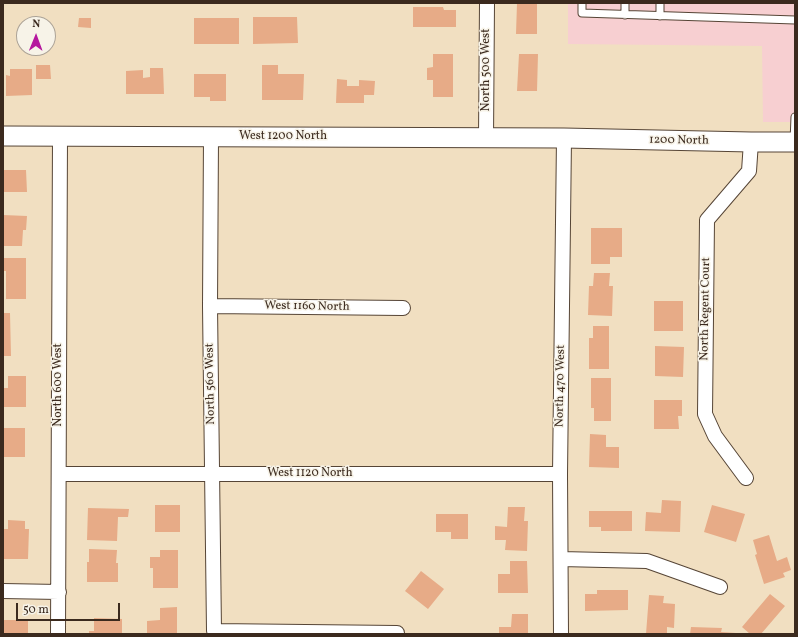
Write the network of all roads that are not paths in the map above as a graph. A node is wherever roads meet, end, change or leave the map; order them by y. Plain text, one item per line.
1 (487, 3) edge
2 (582, 3) edge
3 (625, 3) edge
4 (660, 3) edge
5 (625, 15) junction
6 (660, 16) junction
7 (795, 20) edge
8 (795, 117) edge
9 (3, 136) edge
10 (60, 136) junction
11 (211, 137) junction
12 (486, 138) junction
13 (564, 138) junction
14 (751, 142) junction
15 (794, 142) edge
16 (210, 306) junction
17 (403, 308) dead end
18 (59, 474) junction
19 (212, 474) junction
20 (560, 474) junction
21 (746, 478) dead end
22 (561, 559) junction
23 (720, 587) dead end
24 (3, 591) edge
25 (59, 592) junction
26 (58, 634) edge
27 (398, 634) edge
28 (561, 634) edge

1 - 12 street, North 500 West
2 - 5 lane
3 - 5 lane
4 - 6 lane
5 - 6 lane
6 - 7 lane
8 - 15 lane
9 - 10 street, West 1200 North
10 - 11 street, West 1200 North
10 - 18 street, North 600 West
11 - 12 street, West 1200 North
11 - 16 street, North 560 West
12 - 13 street, West 1200 North
13 - 14 street, 1200 North
13 - 20 street, North 470 West
14 - 15 street, 1200 North
14 - 21 street, North Regent Court
16 - 17 street, West 1160 North
16 - 19 street, North 560 West
18 - 19 street, West 1120 North
18 - 25 street, North 600 West
19 - 20 street, West 1120 North
19 - 27 street, North 560 West
20 - 22 street, North 470 West
22 - 23 street
22 - 28 street, North 470 West
24 - 25 street
25 - 26 street, North 600 West

